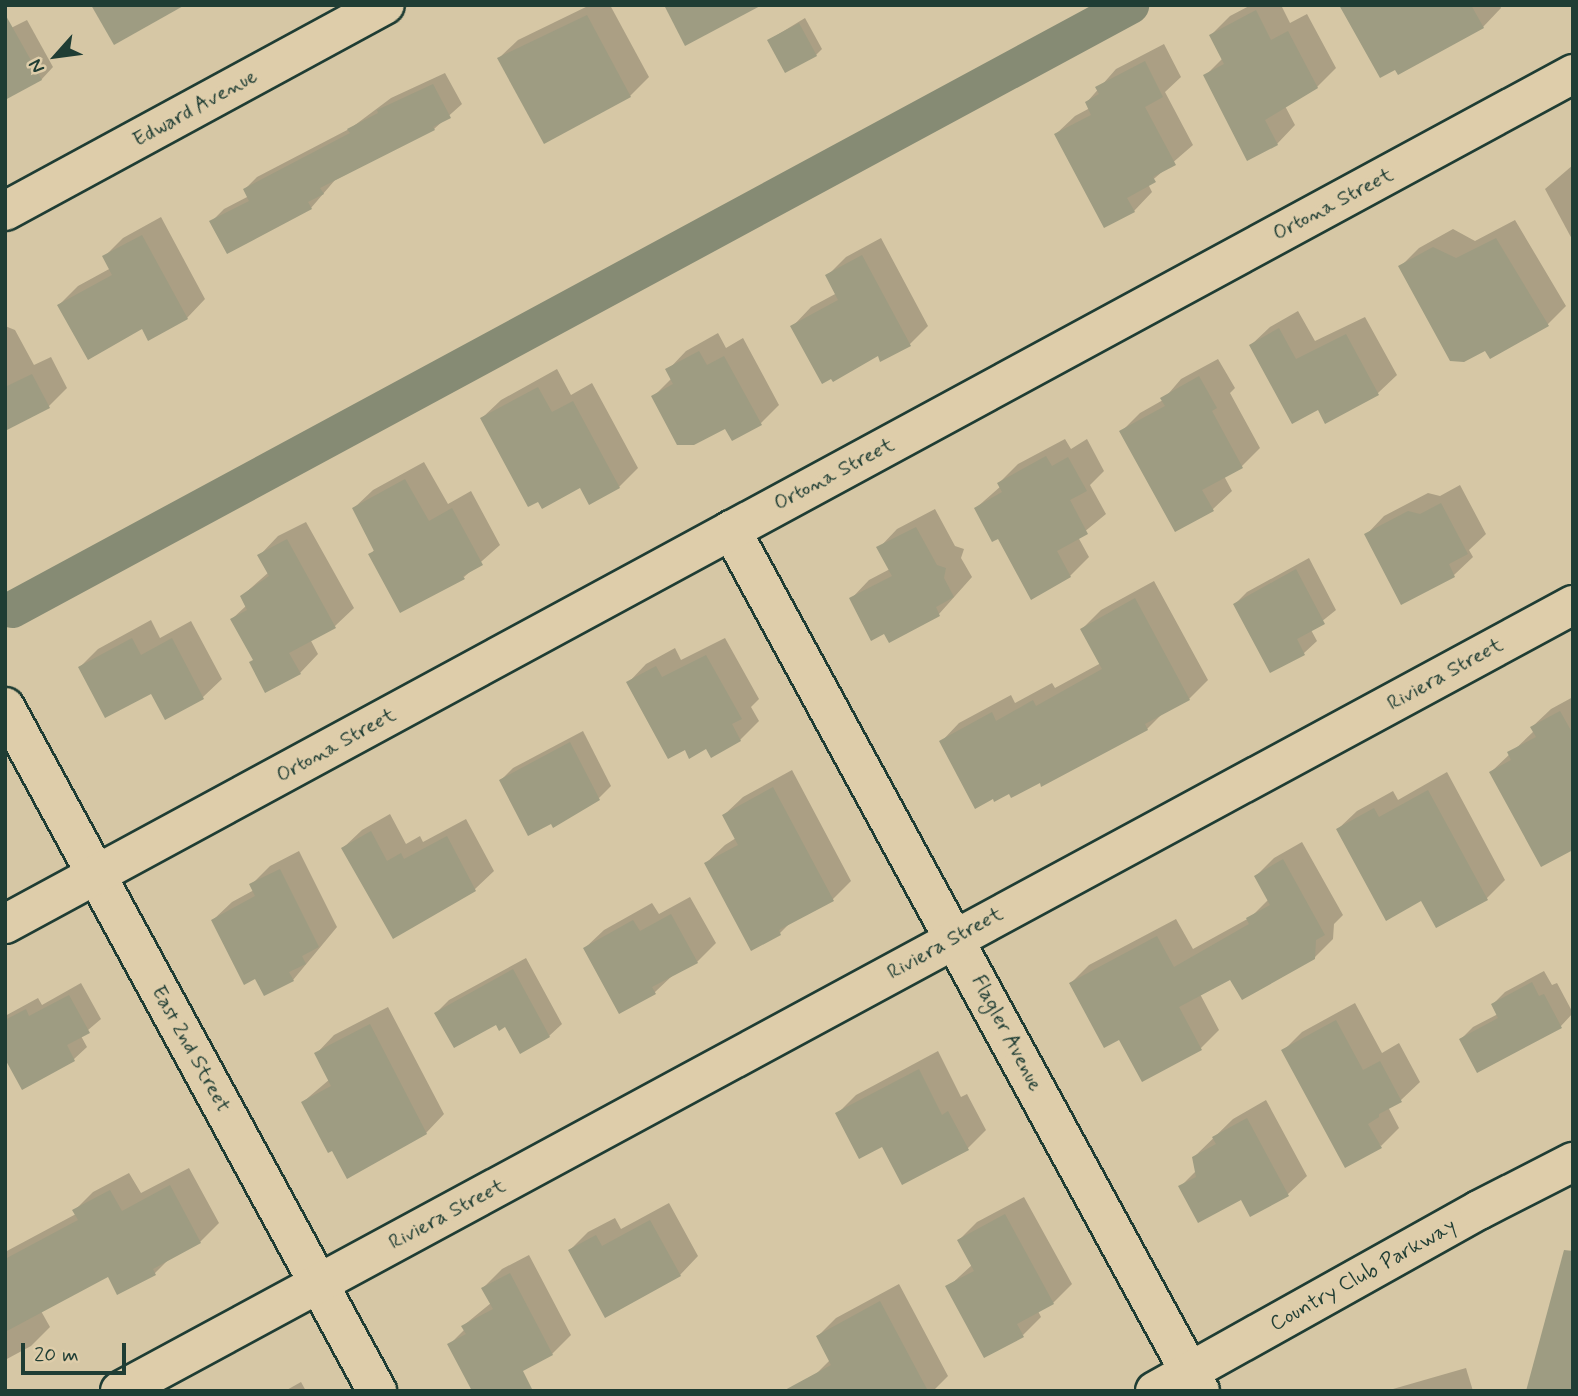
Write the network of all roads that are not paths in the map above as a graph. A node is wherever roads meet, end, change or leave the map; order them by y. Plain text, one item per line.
1 (385, 5) edge
2 (1573, 74) edge
3 (5, 211) edge
4 (731, 530) junction
5 (1573, 605) edge
6 (5, 706) edge
7 (97, 875) junction
8 (5, 924) edge
9 (955, 937) junction
10 (1573, 1163) edge
11 (319, 1284) junction
12 (1195, 1381) edge
13 (120, 1391) edge
14 (377, 1391) edge
15 (1156, 1391) edge

1 - 3 street, Edward Avenue
2 - 4 street, Ortona Street
4 - 7 street, Ortona Street
4 - 9 street, Flagler Avenue
5 - 9 street, Riviera Street
6 - 7 street, East 2nd Street
7 - 8 street, Ortona Street
7 - 11 street, East 2nd Street
9 - 11 street, Riviera Street
9 - 12 street, Flagler Avenue
10 - 12 street, Country Club Parkway
11 - 13 street, Riviera Street
11 - 14 street, East 2nd Street
12 - 15 street, Country Club Parkway

